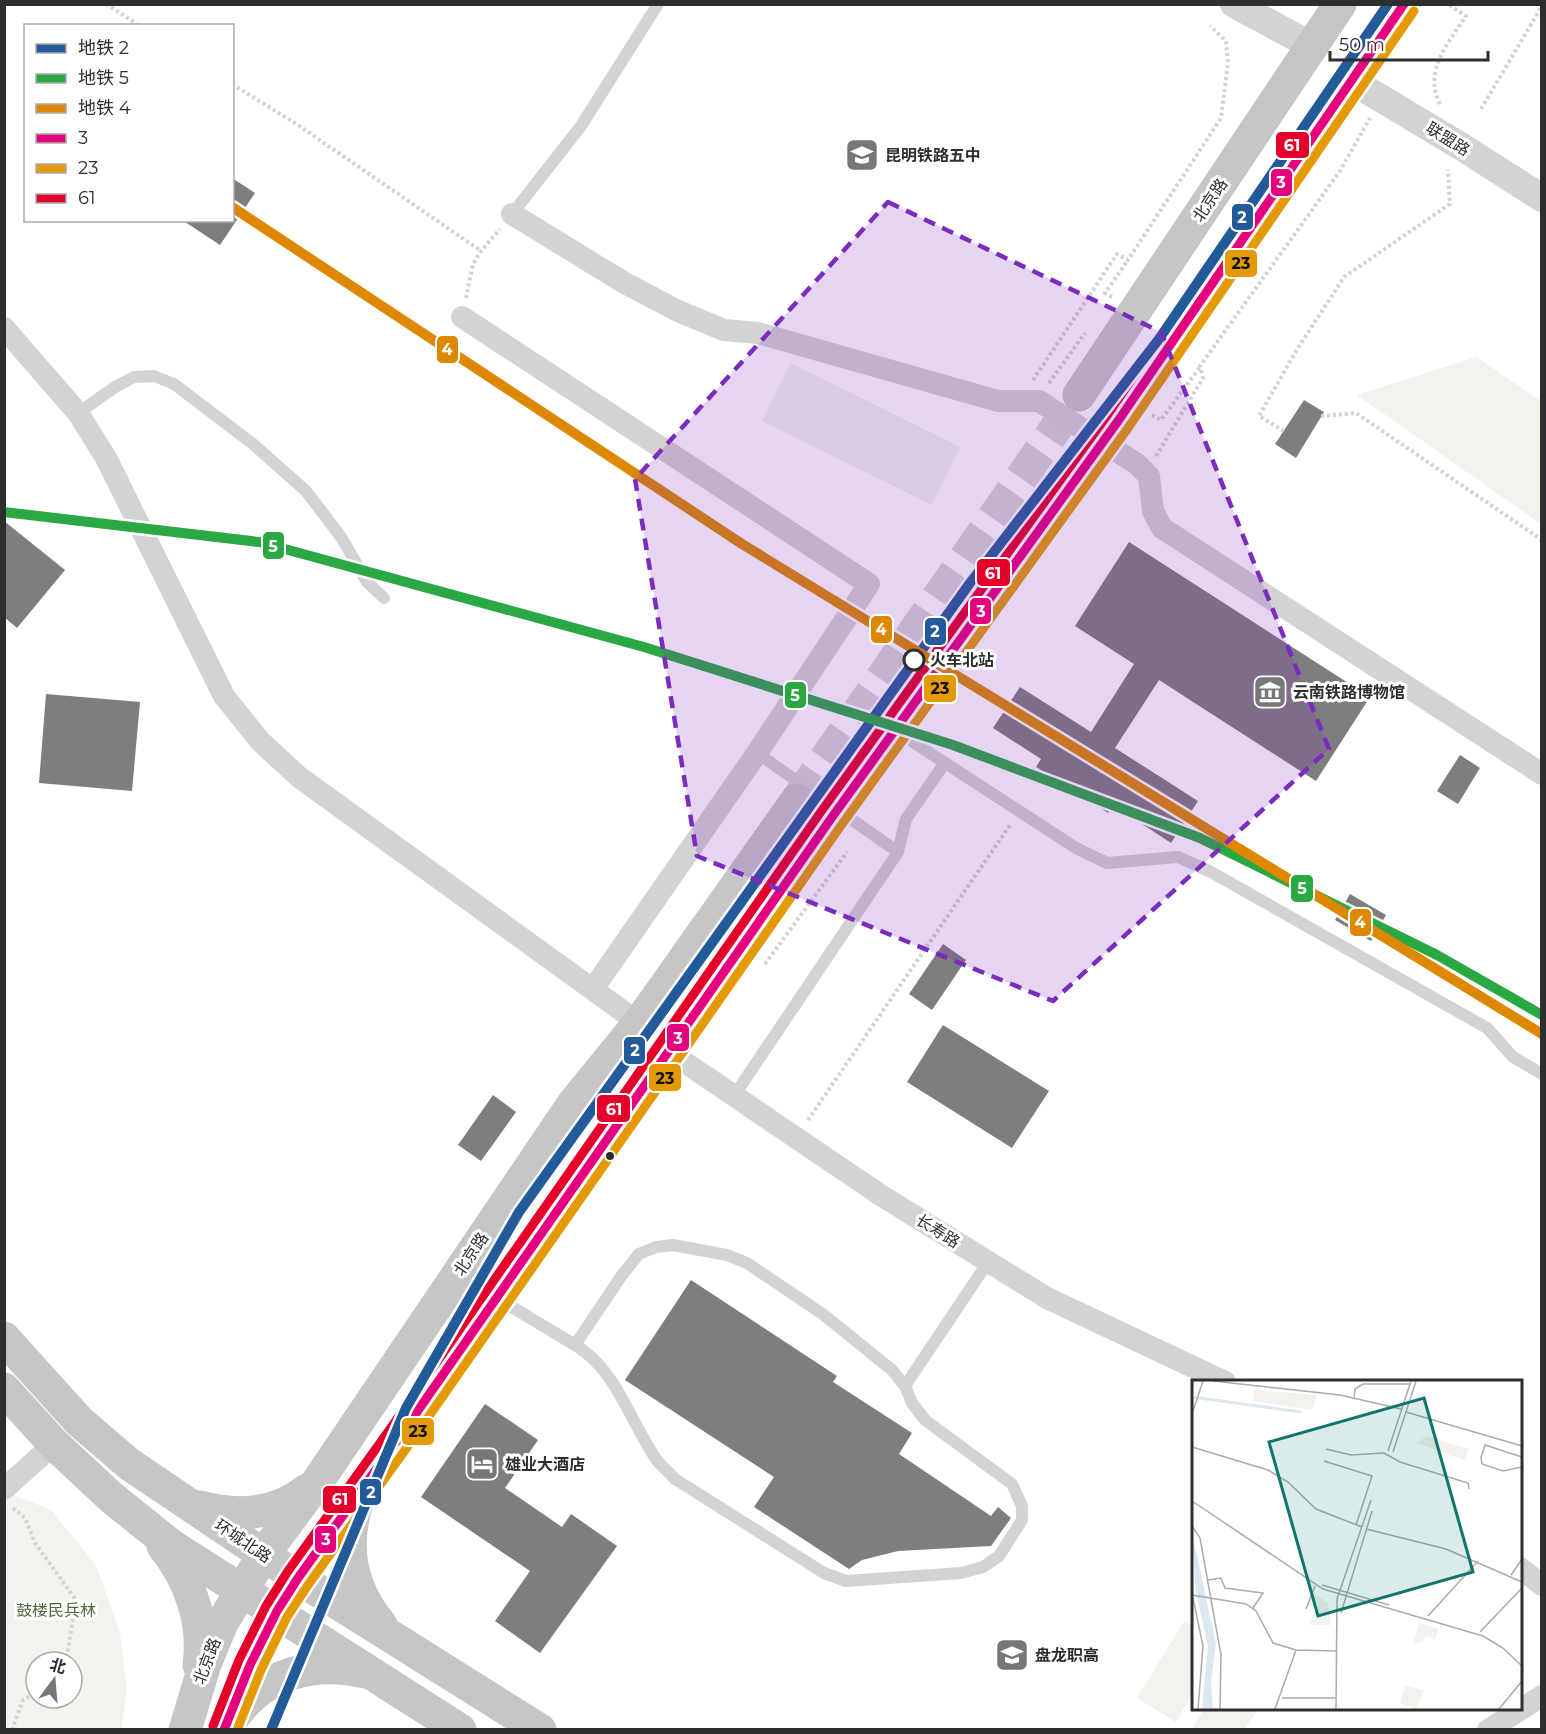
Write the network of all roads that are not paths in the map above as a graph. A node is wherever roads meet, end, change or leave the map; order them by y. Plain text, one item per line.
1 (658, 4) edge
2 (1234, 4) edge
3 (1340, 4) edge
4 (1404, 4) edge
5 (1312, 46) junction
6 (1353, 81) junction
7 (1542, 198) edge
8 (512, 214) joint
9 (462, 317) road end
10 (4, 328) edge
11 (1079, 395) tunnel mouth
12 (78, 413) junction
13 (1118, 421) tunnel mouth
14 (384, 598) dead end
15 (893, 729) dead end
16 (757, 753) junction
17 (944, 764) junction
18 (1542, 774) edge
19 (797, 800) tunnel mouth
20 (830, 820) tunnel mouth
21 (898, 852) junction
22 (592, 989) junction
23 (639, 1023) junction
24 (668, 1051) junction
25 (1542, 1074) edge
26 (734, 1096) junction
27 (988, 1262) junction
28 (496, 1297) junction
29 (4, 1338) edge
30 (575, 1345) junction
31 (1221, 1380) edge
32 (905, 1386) junction
33 (4, 1389) edge
34 (54, 1444) junction
35 (318, 1481) junction
36 (360, 1493) junction
37 (8, 1498) edge
38 (186, 1503) junction
39 (140, 1520) junction
40 (264, 1554) junction
41 (1522, 1569) edge
42 (298, 1578) junction
43 (1542, 1586) edge
44 (241, 1589) junction
45 (277, 1611) junction
46 (393, 1637) junction
47 (381, 1679) junction
48 (1542, 1696) edge
49 (1522, 1709) edge
50 (1520, 1710) edge
51 (188, 1716) edge
52 (225, 1730) edge
53 (460, 1730) edge
54 (540, 1730) edge
55 (1488, 1730) edge

1 - 8 lane
2 - 5 street
3 - 5 main road, 北京路
4 - 6 main road
5 - 11 main road, 北京路
6 - 7 street, 联盟路
6 - 13 main road
8 - 18 street
9 - 16 street
10 - 12 street
12 - 14 lane
12 - 22 street
15 - 17 lane
16 - 21 lane
16 - 22 street
17 - 21 lane
17 - 25 lane
19 - 23 main road, 北京路
20 - 24 main road
21 - 26 lane
22 - 23 street
23 - 35 main road, 北京路
24 - 26 street, 长寿路
24 - 28 main road
26 - 27 street, 长寿路
27 - 31 street, 长寿路
27 - 32 lane
28 - 30 lane
28 - 36 main road
29 - 38 main road, 环城北路
30 - 32 lane
30 - 32 lane
33 - 34 main road
34 - 37 street
34 - 39 main road
35 - 38 main road
35 - 40 main road, 北京路
36 - 42 main road
36 - 46 main road
38 - 40 main road, 环城北路
39 - 44 main road
39 - 51 main road
40 - 42 main road, 环城北路
40 - 44 main road, 北京路
41 - 43 street
42 - 45 main road
42 - 46 main road, 环城北路
44 - 45 main road
44 - 51 main road, 北京路
45 - 47 main road
45 - 52 main road
46 - 54 main road, 环城北路
47 - 52 main road
47 - 53 main road
48 - 49 street
50 - 55 street

